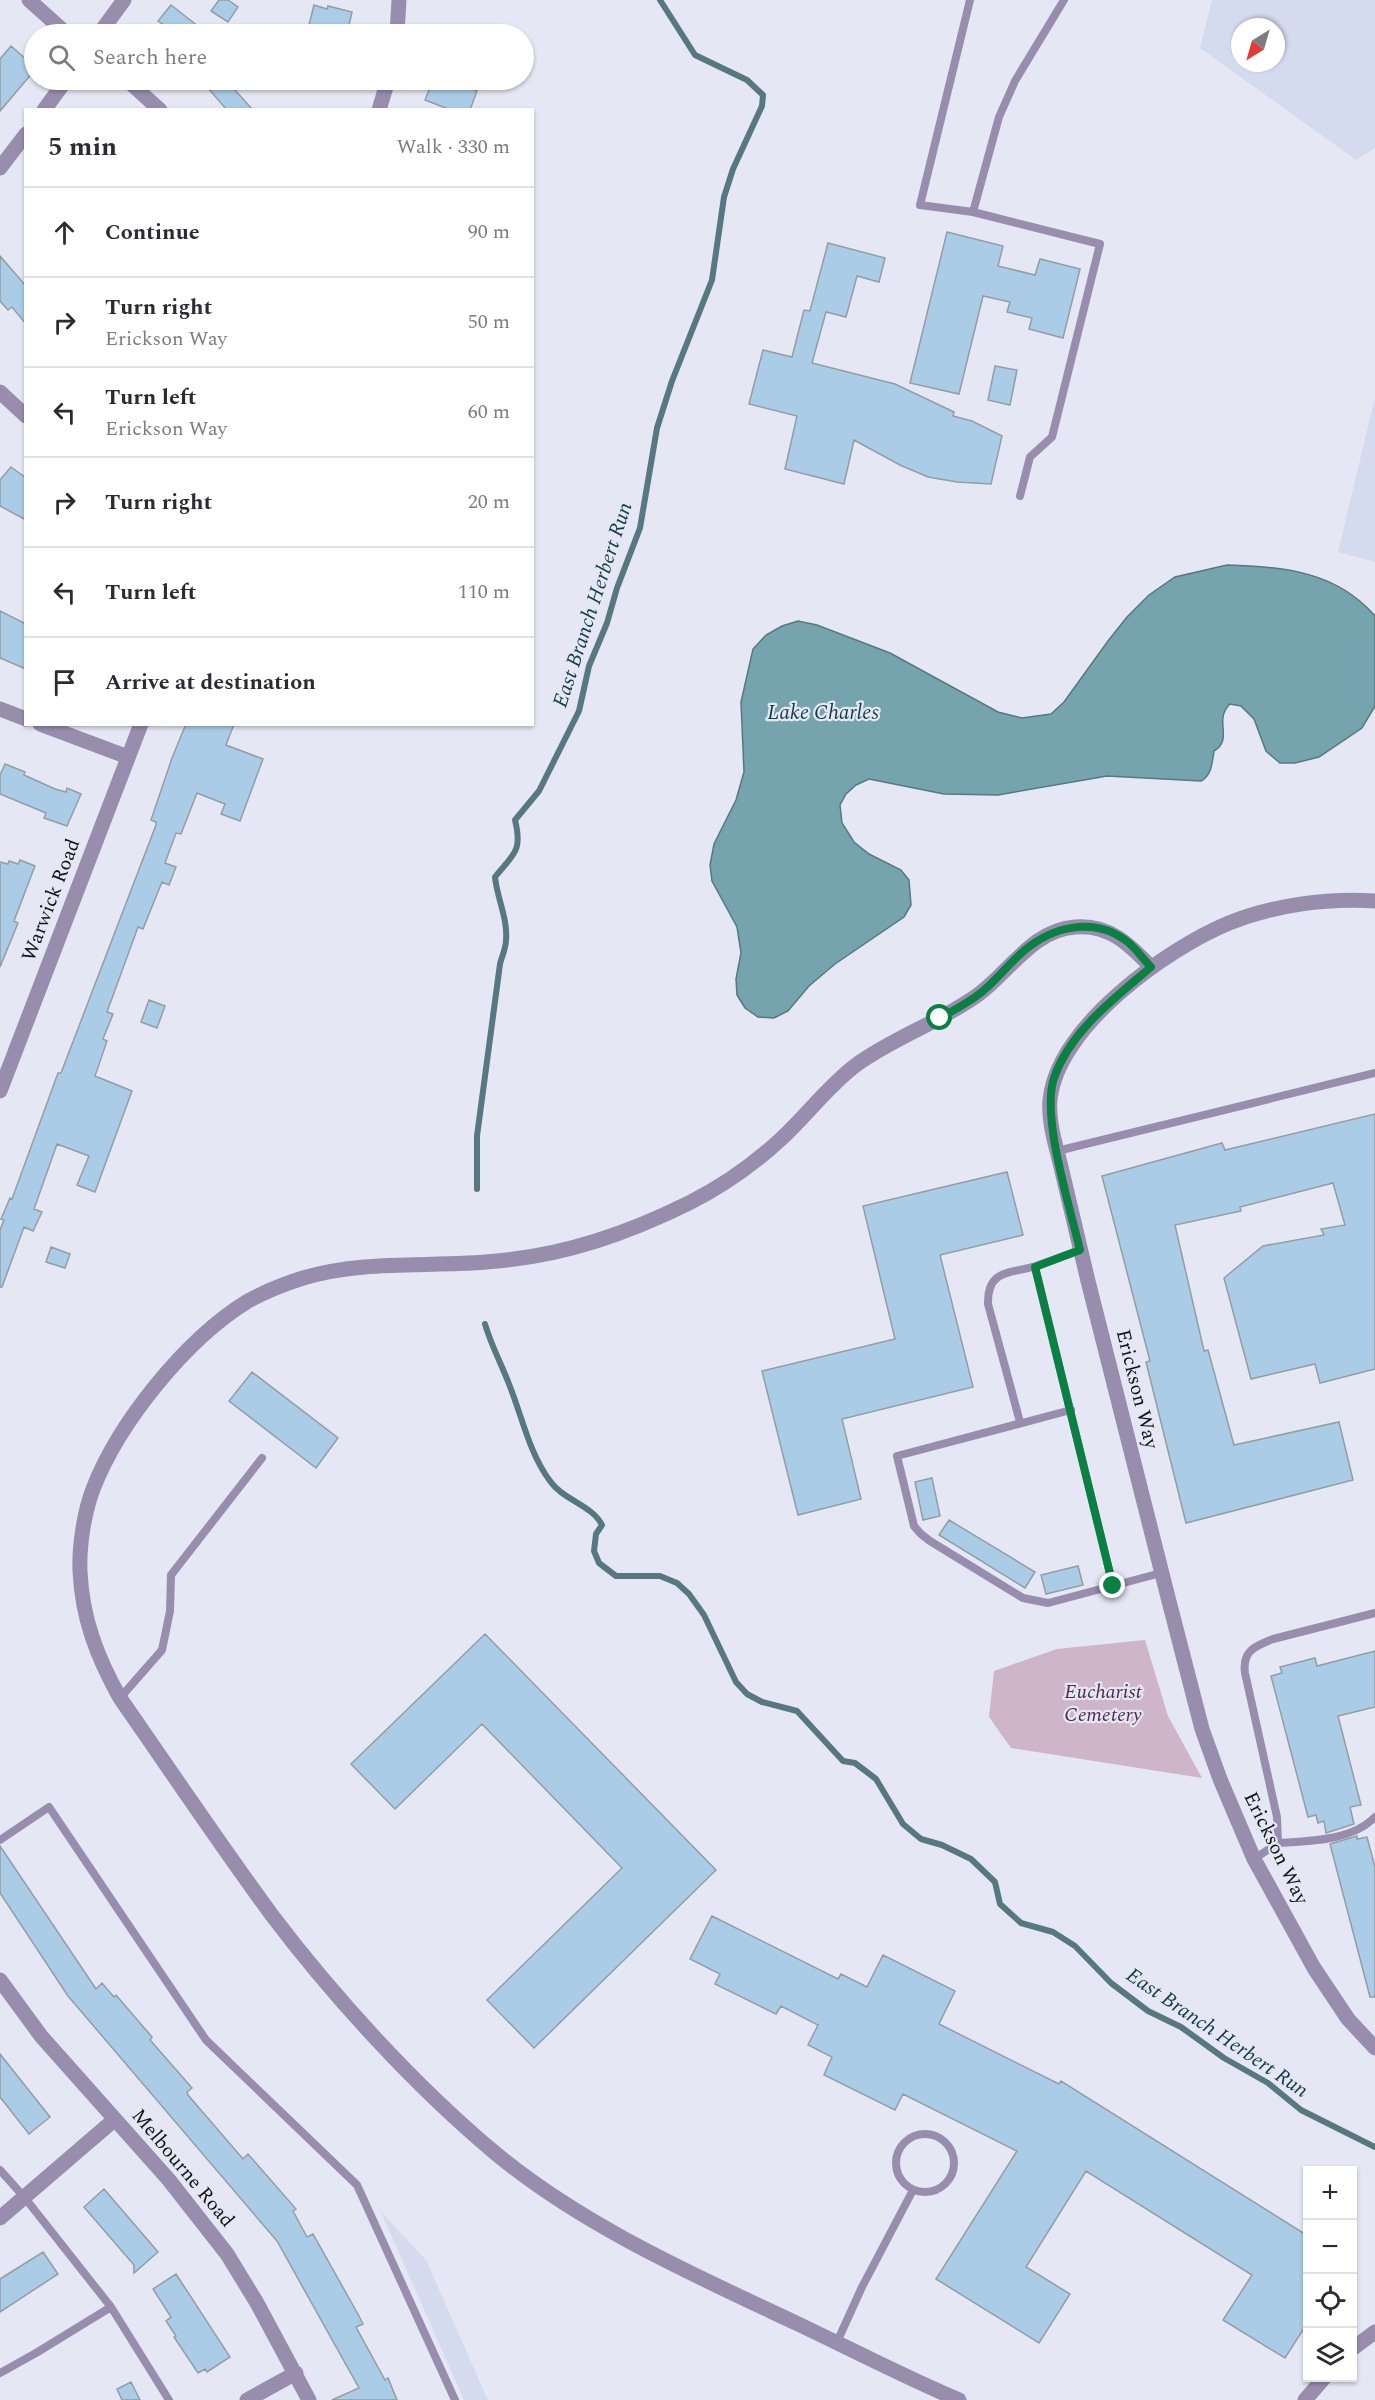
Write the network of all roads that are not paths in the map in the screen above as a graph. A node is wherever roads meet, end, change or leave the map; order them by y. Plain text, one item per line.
1 (29, 0) edge
2 (124, 0) edge
3 (399, 0) edge
4 (970, 0) edge
5 (1064, 0) edge
6 (56, 24) edge
7 (106, 24) edge
8 (398, 24) edge
9 (59, 90) edge
10 (138, 90) edge
11 (385, 90) edge
12 (45, 108) edge
13 (158, 108) edge
14 (380, 108) edge
15 (24, 137) edge
16 (0, 168) edge
17 (973, 212) junction
18 (0, 392) edge
19 (24, 414) edge
20 (1020, 496) dead end
21 (0, 709) edge
22 (24, 718) edge
23 (45, 726) edge
24 (140, 726) edge
25 (128, 757) junction
26 (1375, 901) edge
27 (1151, 967) junction
28 (1375, 1073) edge
29 (0, 1091) edge
30 (1057, 1151) junction
31 (1080, 1250) junction
32 (1035, 1267) junction
33 (1071, 1410) junction
34 (1020, 1422) junction
35 (262, 1458) dead end
36 (1161, 1573) junction
37 (1113, 1586) junction
38 (1375, 1613) edge
39 (120, 1698) junction
40 (1375, 1817) edge
41 (0, 1840) edge
42 (1278, 1843) junction
43 (1254, 1858) junction
44 (0, 1980) edge
45 (1375, 2048) edge
46 (114, 2120) junction
47 (0, 2170) edge
48 (913, 2190) junction
49 (25, 2198) junction
50 (0, 2218) edge
51 (111, 2307) junction
52 (1375, 2332) edge
53 (837, 2342) junction
54 (1357, 2346) edge
55 (0, 2373) edge
56 (296, 2373) junction
57 (1321, 2382) edge
58 (169, 2400) edge
59 (247, 2400) edge
60 (309, 2400) edge
61 (455, 2400) edge
62 (959, 2400) edge
63 (1305, 2400) edge

1 - 6 street
2 - 7 street
3 - 8 street
4 - 17 lane
5 - 17 lane
9 - 12 street
10 - 13 street
11 - 14 street
15 - 16 street
17 - 20 lane
18 - 19 street
21 - 22 street
23 - 25 street
24 - 25 street, Warwick Road
25 - 29 street, Warwick Road
26 - 27 street, Erickson Way
27 - 30 street, Erickson Way
27 - 39 street
28 - 30 lane
30 - 31 street, Erickson Way
31 - 32 lane
31 - 36 street, Erickson Way
32 - 33 lane
32 - 34 lane
33 - 34 lane
33 - 37 lane
34 - 37 lane
35 - 39 lane
36 - 37 lane
36 - 43 street, Erickson Way
38 - 42 lane
39 - 53 street
40 - 42 lane
41 - 61 lane
42 - 43 lane
43 - 45 street, Erickson Way
44 - 46 street, Melbourne Road
46 - 49 street
46 - 56 street, Melbourne Road
47 - 49 lane
48 - 48 lane
48 - 53 lane
49 - 50 street
49 - 51 lane
51 - 55 lane
51 - 58 lane
52 - 54 street
53 - 62 street
56 - 59 street
56 - 60 street, Melbourne Road
57 - 63 street

